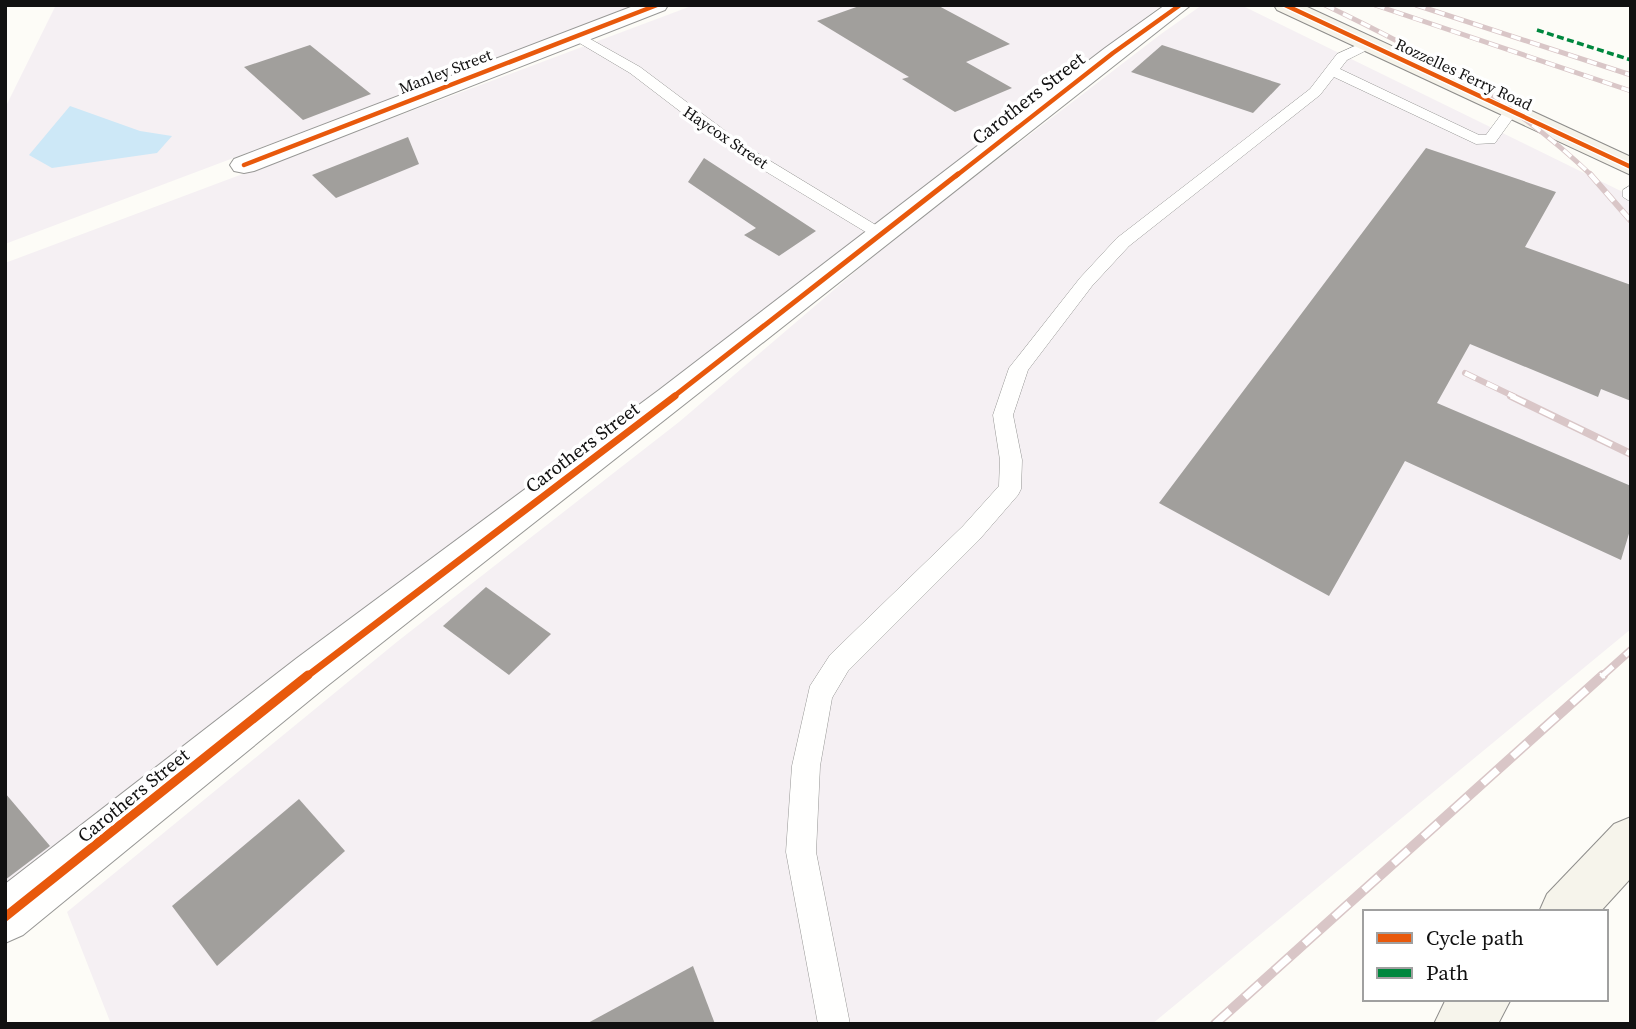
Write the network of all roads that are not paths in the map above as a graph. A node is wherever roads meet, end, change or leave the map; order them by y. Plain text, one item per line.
1 (657, 5) edge
2 (1180, 5) edge
3 (1285, 5) edge
4 (576, 35) junction
5 (1368, 44) junction
6 (1332, 71) junction
7 (1511, 111) junction
8 (244, 164) dead end
9 (1631, 167) edge
10 (1631, 190) edge
11 (1631, 197) edge
12 (880, 233) junction
13 (1631, 841) edge
14 (1567, 910) edge
15 (5, 917) edge
16 (1482, 1001) edge
17 (834, 1024) edge
18 (1461, 1024) edge

1 - 4 street, Manley Street
2 - 12 street, Carothers Street
3 - 5 street, Rozzelles Ferry Road
4 - 8 street, Manley Street
4 - 12 lane, Haycox Street
5 - 6 lane
5 - 7 street, Rozzelles Ferry Road
6 - 7 lane
6 - 17 lane
7 - 9 street, Rozzelles Ferry Road
10 - 11 lane
12 - 15 street, Carothers Street
13 - 14 street
16 - 18 street

